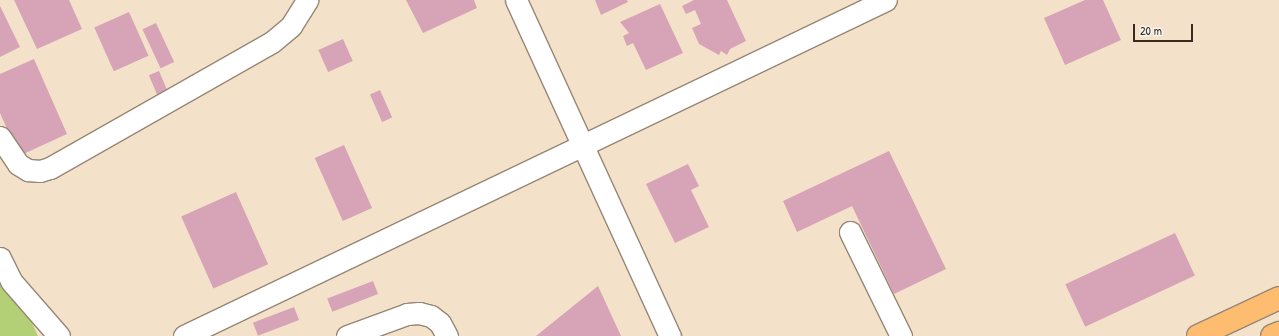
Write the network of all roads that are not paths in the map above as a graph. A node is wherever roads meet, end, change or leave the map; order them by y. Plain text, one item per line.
1 (307, 0) edge
2 (516, 0) edge
3 (886, 0) edge
4 (0, 137) edge
5 (583, 145) junction
6 (850, 232) dead end
7 (0, 258) edge
8 (1279, 298) edge
9 (1279, 333) edge
10 (59, 336) edge
11 (184, 336) edge
12 (347, 336) edge
13 (447, 336) edge
14 (670, 336) edge
15 (902, 336) edge
16 (1198, 336) edge
17 (1272, 336) edge

1 - 4 street
2 - 5 street
3 - 5 street
5 - 11 street
5 - 14 street
6 - 15 street
7 - 10 street
8 - 16 highway
9 - 17 highway
12 - 13 street

